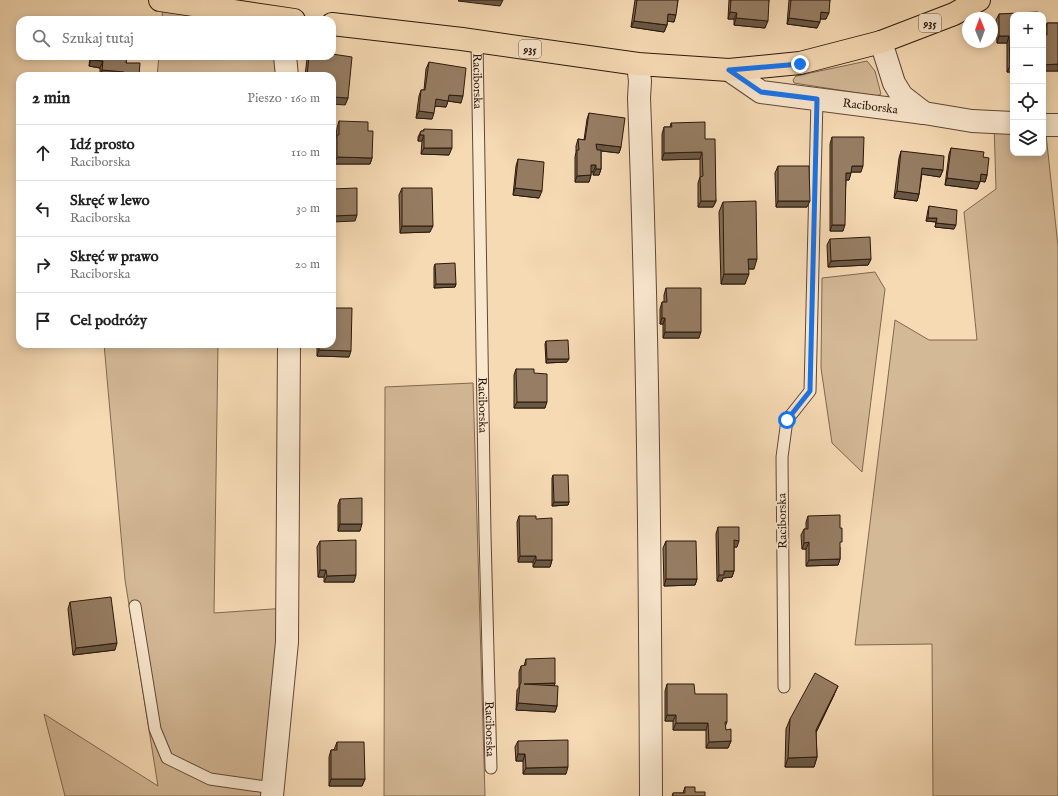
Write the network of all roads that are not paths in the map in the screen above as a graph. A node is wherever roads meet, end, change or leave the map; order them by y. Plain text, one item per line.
1 (160, 0) edge
2 (978, 0) edge
3 (262, 16) edge
4 (336, 24) edge
5 (477, 41) junction
6 (880, 42) junction
7 (286, 60) edge
8 (638, 64) junction
9 (729, 70) junction
10 (287, 72) edge
11 (817, 99) junction
12 (924, 112) junction
13 (1010, 123) edge
14 (1046, 125) edge
15 (1058, 125) edge
16 (289, 348) edge
17 (135, 606) dead end
18 (784, 687) dead end
19 (491, 768) dead end
20 (273, 792) edge
21 (651, 796) edge

1 - 3 main road
2 - 6 main road, Raciborska / 935
4 - 5 main road, Raciborska / 935
5 - 8 main road, Raciborska / 935
5 - 19 lane, Raciborska
6 - 9 main road, Raciborska / 935
6 - 12 street, Raciborska
7 - 10 street
8 - 9 main road, Raciborska / 935
8 - 21 street
9 - 11 street, Raciborska
11 - 12 street, Raciborska
11 - 18 lane, Raciborska
12 - 13 street, Raciborska
14 - 15 street
16 - 20 street
17 - 20 lane

